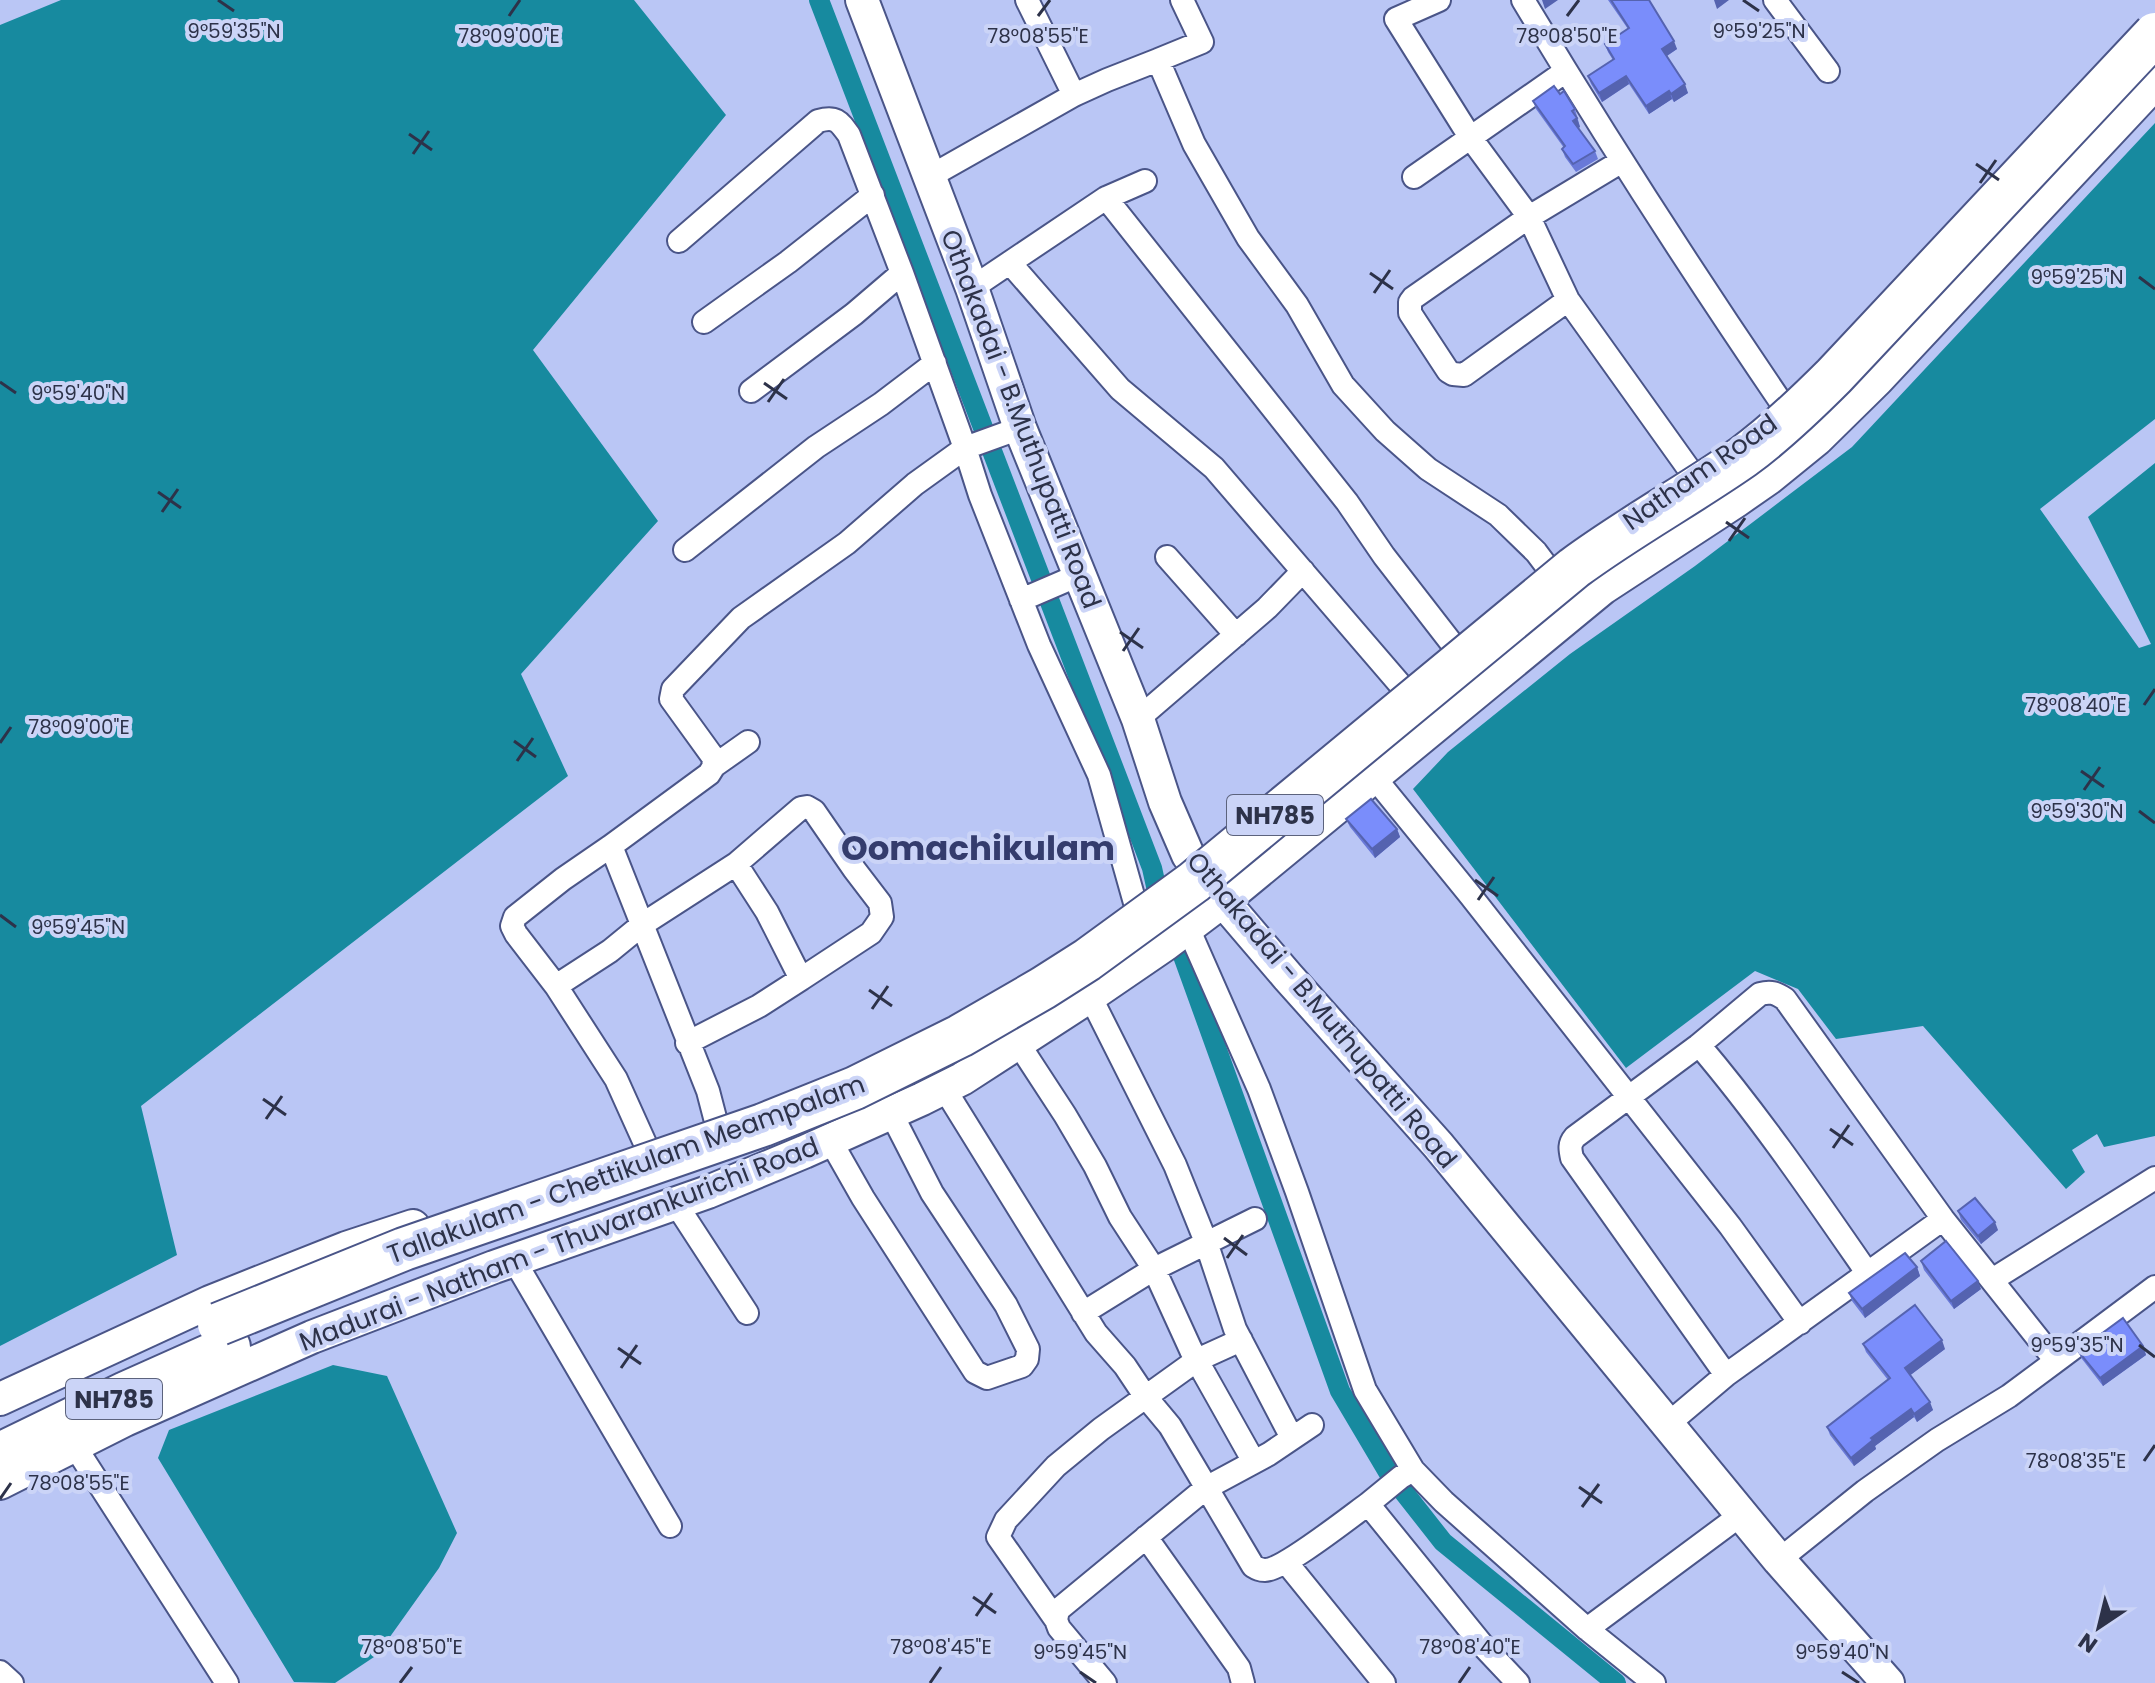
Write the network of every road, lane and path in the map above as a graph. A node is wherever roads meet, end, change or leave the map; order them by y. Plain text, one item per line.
1 (862, 0) edge
2 (1027, 0) edge
3 (1182, 0) edge
4 (1439, 0) edge
5 (1523, 0) edge
6 (1775, 0) edge
7 (2155, 23) edge
8 (2155, 34) edge
9 (1158, 60) junction
10 (1566, 71) junction
11 (1828, 71) dead end
12 (2155, 71) edge
13 (2155, 83) edge
14 (1074, 95) junction
15 (1470, 137) junction
16 (1622, 161) junction
17 (929, 177) junction
18 (1414, 177) dead end
19 (1145, 181) dead end
20 (873, 195) junction
21 (1106, 198) junction
22 (1529, 217) junction
23 (679, 241) dead end
24 (1010, 263) junction
25 (902, 273) junction
26 (972, 288) junction
27 (1568, 300) junction
28 (704, 322) dead end
29 (935, 363) junction
30 (751, 391) dead end
31 (1787, 411) junction
32 (990, 439) junction
33 (1696, 479) junction
34 (685, 550) dead end
35 (1167, 557) dead end
36 (1303, 571) junction
37 (1554, 576) junction
38 (1047, 589) junction
39 (1236, 635) junction
40 (1460, 654) junction
41 (1410, 696) junction
42 (1138, 719) junction
43 (748, 742) dead end
44 (714, 766) junction
45 (1374, 777) junction
46 (611, 846) junction
47 (736, 864) junction
48 (1199, 871) junction
49 (1223, 901) junction
50 (1139, 917) junction
51 (643, 924) junction
52 (1188, 928) junction
53 (801, 979) junction
54 (556, 986) junction
55 (1090, 996) junction
56 (687, 1043) junction
57 (1018, 1043) junction
58 (1699, 1045) junction
59 (944, 1088) junction
60 (1628, 1097) junction
61 (891, 1113) junction
62 (720, 1137) junction
63 (830, 1140) junction
64 (653, 1161) junction
65 (2155, 1178) edge
66 (676, 1204) junction
67 (1255, 1219) dead end
68 (1943, 1219) junction
69 (1206, 1242) junction
70 (514, 1260) junction
71 (1154, 1269) junction
72 (1868, 1274) junction
73 (1992, 1280) junction
74 (2155, 1287) edge
75 (747, 1313) dead end
76 (1083, 1313) junction
77 (1800, 1323) junction
78 (224, 1336) junction
79 (1241, 1340) junction
80 (1197, 1360) junction
81 (2056, 1361) junction
82 (1726, 1375) junction
83 (1145, 1396) junction
84 (0, 1399) edge
85 (1668, 1424) junction
86 (1312, 1425) dead end
87 (0, 1427) edge
88 (1292, 1438) junction
89 (74, 1445) junction
90 (0, 1454) edge
91 (1254, 1462) junction
92 (1407, 1473) junction
93 (0, 1483) edge
94 (1206, 1488) junction
95 (1376, 1498) junction
96 (1742, 1514) junction
97 (670, 1526) dead end
98 (1146, 1537) junction
99 (1779, 1560) junction
100 (1286, 1562) junction
101 (1056, 1620) junction
102 (1587, 1629) junction
103 (0, 1672) edge
104 (1244, 1682) edge
105 (12, 1683) edge
106 (227, 1683) edge
107 (1105, 1683) edge
108 (1384, 1683) edge
109 (1518, 1683) edge
110 (1654, 1683) edge
111 (1888, 1683) edge

1 - 17 main road, Othakadai - B.Muthupatti Road
2 - 14 street
3 - 9 street
4 - 15 street
5 - 10 street
6 - 11 street
7 - 31 main road, Natham Road
8 - 78 highway, Tallakulam - Chettikulam Meampalam / NH785, bridge
9 - 14 street
9 - 37 street
10 - 15 street
10 - 16 street
12 - 78 highway, Tallakulam - Chettikulam Meampalam / NH785
13 - 45 main road, Natham Road
14 - 17 street
15 - 18 street
15 - 22 street
16 - 22 street
16 - 31 street
17 - 26 main road, Othakadai - B.Muthupatti Road
19 - 21 street
20 - 23 street
20 - 25 street
20 - 28 street
21 - 24 street
21 - 40 street
22 - 27 street
22 - 27 street
24 - 26 street
24 - 36 street
25 - 29 street
25 - 30 street
26 - 32 main road, Othakadai - B.Muthupatti Road
27 - 33 street
29 - 32 street
29 - 34 street
31 - 33 main road, Natham Road
32 - 38 main road, Othakadai - B.Muthupatti Road
32 - 38 street
32 - 44 street
33 - 37 main road, Natham Road
35 - 39 street
36 - 39 street
36 - 41 street
37 - 40 main road, Natham Road
38 - 42 main road, Othakadai - B.Muthupatti Road
38 - 50 street
39 - 42 street
40 - 41 main road, Natham Road
41 - 48 main road, Natham Road
42 - 48 main road, Othakadai - B.Muthupatti Road
43 - 44 street
44 - 46 street
45 - 49 main road, Natham Road
45 - 60 street
46 - 51 street
46 - 54 street
47 - 51 street
47 - 53 street
47 - 53 street
48 - 49 main road, Othakadai - B.Muthupatti Road
48 - 50 main road, Madurai - Natham - Thuvarankurichi Road
49 - 52 main road, Madurai - Natham - Thuvarankurichi Road
49 - 85 main road, Othakadai - B.Muthupatti Road
50 - 62 main road, Madurai - Natham - Thuvarankurichi Road
51 - 54 street
51 - 56 street
52 - 55 main road, Madurai - Natham - Thuvarankurichi Road
52 - 92 street
53 - 56 street
54 - 64 street
55 - 57 main road, Madurai - Natham - Thuvarankurichi Road
55 - 69 street
56 - 62 street
57 - 59 main road, Madurai - Natham - Thuvarankurichi Road
57 - 71 street
58 - 60 street
58 - 68 street
58 - 72 street
59 - 61 main road, Madurai - Natham - Thuvarankurichi Road
59 - 76 street
60 - 77 street
60 - 82 street
61 - 63 main road, Madurai - Natham - Thuvarankurichi Road
61 - 63 street
62 - 64 main road, Madurai - Natham - Thuvarankurichi Road
63 - 66 main road, Madurai - Natham - Thuvarankurichi Road
64 - 84 main road, Madurai - Natham - Thuvarankurichi Road
65 - 73 street
66 - 70 main road, Madurai - Natham - Thuvarankurichi Road
66 - 75 street
67 - 69 street
68 - 72 street
68 - 73 street
69 - 71 street
69 - 79 street
70 - 89 main road, Madurai - Natham - Thuvarankurichi Road
70 - 97 street
71 - 76 street
71 - 80 street
72 - 77 street
73 - 81 street
74 - 81 street
76 - 83 street
77 - 82 street
78 - 87 highway, Tallakulam - Chettikulam Meampalam / NH785
78 - 90 highway, Tallakulam - Chettikulam Meampalam / NH785
79 - 80 street
79 - 88 street
80 - 83 street
80 - 91 street
81 - 99 street
82 - 85 street
83 - 94 street
83 - 101 street
85 - 96 main road, Othakadai - B.Muthupatti Road
86 - 88 street
88 - 91 street
89 - 93 main road, Madurai - Natham - Thuvarankurichi Road
89 - 106 street
91 - 94 street
92 - 95 street
92 - 102 street
94 - 98 street
94 - 100 street
95 - 100 street
95 - 109 street
96 - 99 main road, Othakadai - B.Muthupatti Road
96 - 102 street
98 - 101 street
98 - 104 street
99 - 111 main road, Othakadai - B.Muthupatti Road
100 - 108 street
101 - 107 street
102 - 110 street
103 - 105 street

